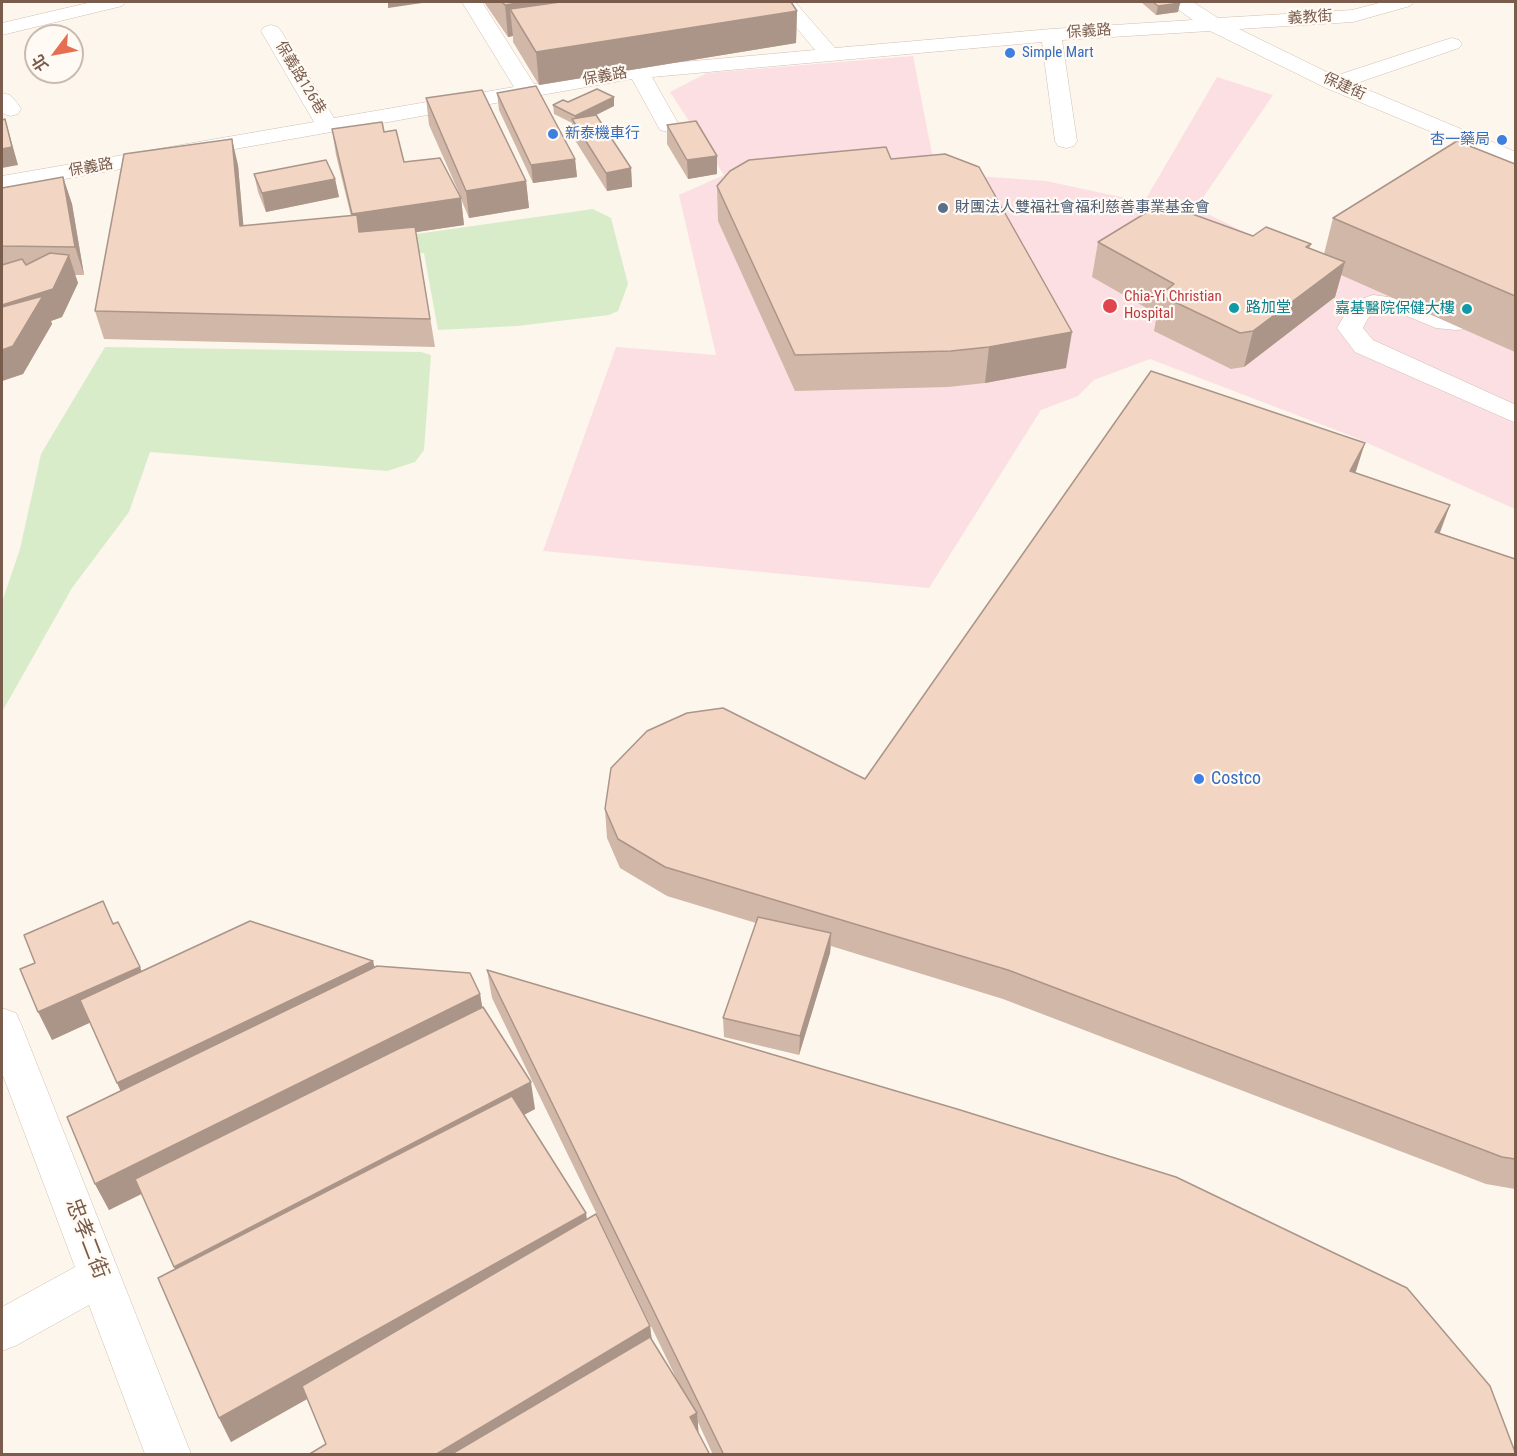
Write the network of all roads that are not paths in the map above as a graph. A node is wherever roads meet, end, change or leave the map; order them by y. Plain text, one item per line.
1 (115, 2) edge
2 (472, 2) edge
3 (785, 2) edge
4 (1180, 2) edge
5 (1403, 2) edge
6 (1216, 26) junction
7 (2, 29) edge
8 (271, 31) dead end
9 (1051, 35) junction
10 (1452, 44) dead end
11 (830, 55) junction
12 (638, 72) junction
13 (1334, 83) junction
14 (527, 90) junction
15 (668, 125) edge
16 (328, 126) junction
17 (1066, 141) dead end
18 (1511, 156) edge
19 (2, 183) edge
20 (1515, 302) edge
21 (1504, 324) edge
22 (1515, 415) edge
23 (2, 1024) edge
24 (100, 1276) junction
25 (2, 1330) edge
26 (168, 1455) edge

1 - 7 street
2 - 14 street
3 - 11 street
4 - 6 street, 保建街
5 - 6 street, 義教街
6 - 9 street, 保義路
6 - 13 street, 保建街
8 - 16 street, 保義路126巷
9 - 11 street, 保義路
9 - 17 street
10 - 13 street
11 - 12 street, 保義路
12 - 14 street, 保義路
12 - 15 street
13 - 18 street, 保建街
14 - 16 street, 保義路
16 - 19 street, 保義路
20 - 21 street
21 - 22 street
23 - 24 street, 忠孝二街
24 - 25 street
24 - 26 street, 忠孝二街

